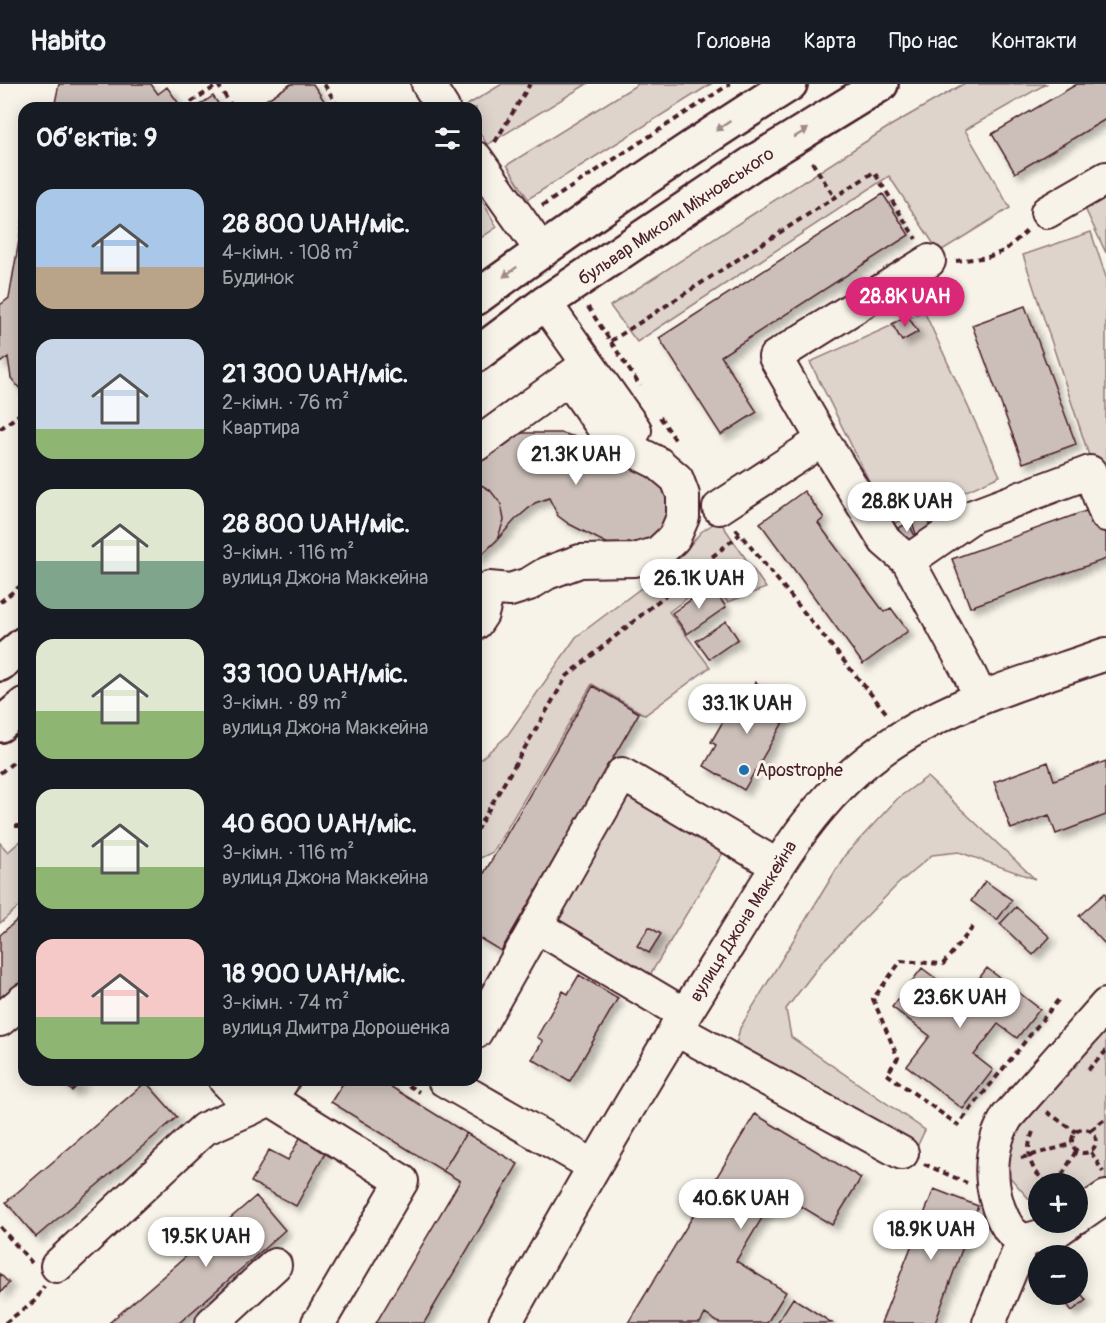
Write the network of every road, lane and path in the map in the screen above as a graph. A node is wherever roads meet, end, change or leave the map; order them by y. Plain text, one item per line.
1 (324, 84) edge
2 (428, 84) edge
3 (530, 84) edge
4 (730, 84) edge
5 (790, 84) edge
6 (881, 84) edge
7 (191, 102) dead end
8 (229, 102) edge
9 (335, 102) edge
10 (439, 102) edge
11 (482, 155) edge
12 (812, 162) dead end
13 (482, 167) edge
14 (1106, 178) edge
15 (835, 198) junction
16 (1047, 212) joint
17 (519, 219) junction
18 (541, 250) junction
19 (929, 261) junction
20 (482, 293) edge
21 (545, 303) junction
22 (611, 341) dead end
23 (482, 350) edge
24 (578, 371) junction
25 (18, 416) edge
26 (0, 429) edge
27 (635, 430) dead end
28 (823, 440) junction
29 (482, 441) edge
30 (719, 507) joint
31 (1106, 515) edge
32 (740, 534) junction
33 (908, 561) junction
34 (482, 577) edge
35 (18, 588) edge
36 (0, 602) edge
37 (482, 614) edge
38 (18, 649) edge
39 (1106, 654) edge
40 (0, 664) edge
41 (981, 698) junction
42 (18, 710) edge
43 (888, 714) dead end
44 (0, 725) edge
45 (18, 759) edge
46 (0, 773) edge
47 (482, 821) edge
48 (778, 866) junction
49 (536, 926) junction
50 (973, 927) dead end
51 (1059, 999) dead end
52 (18, 1005) edge
53 (1106, 1005) edge
54 (0, 1020) edge
55 (482, 1021) edge
56 (680, 1021) junction
57 (241, 1086) edge
58 (455, 1086) edge
59 (268, 1096) edge
60 (1024, 1097) junction
61 (1106, 1118) edge
62 (1034, 1128) dead end
63 (1091, 1130) junction
64 (1076, 1132) junction
65 (1072, 1144) junction
66 (1076, 1151) junction
67 (1091, 1152) junction
68 (909, 1156) joint
69 (1029, 1156) junction
70 (594, 1166) junction
71 (1036, 1173) edge
72 (1063, 1173) edge
73 (981, 1175) junction
74 (1106, 1176) edge
75 (1106, 1197) edge
76 (1088, 1209) edge
77 (0, 1227) edge
78 (1051, 1233) edge
79 (1023, 1241) junction
80 (275, 1265) dead end
81 (52, 1273) junction
82 (5, 1323) edge
83 (212, 1323) edge
84 (318, 1323) edge
85 (505, 1323) edge
86 (989, 1323) edge

1 - 9 path
2 - 10 street
3 - 11 path
4 - 17 path
5 -> 18 highway
21 -> 6 highway, бульвар Миколи Міхновського
7 - 8 path
12 - 15 path
13 - 17 street
14 - 16 street
15 - 19 path
15 - 22 path
16 - 19 path
17 - 18 street
18 -> 20 highway
19 - 28 street
21 - 23 highway, бульвар Миколи Міхновського
21 - 24 street
24 - 27 street
24 - 29 street
24 - 34 street
25 - 26 path
28 - 30 street
28 - 33 street
30 - 32 path
31 - 33 street
32 - 43 path
32 - 47 path
33 - 41 street
34 - 37 street
35 - 36 path
38 - 40 highway
39 - 41 street, вулиця Джона Маккейна
41 - 48 street, вулиця Джона Маккейна
42 - 44 highway
45 - 46 path
48 - 49 street
48 - 56 street, вулиця Джона Маккейна
49 - 55 street
49 - 56 street
50 - 51 path
52 - 54 street
53 - 60 street
56 - 68 street
56 - 70 street, вулиця Джона Маккейна
57 - 59 street
58 - 70 street
59 - 81 street
59 - 84 street
60 - 64 path
60 - 73 street
61 - 63 path
62 - 69 path
63 - 64 path
63 - 67 path
64 - 65 path
65 - 66 path
65 - 69 path
66 - 67 path
66 - 72 path
67 - 74 path
68 - 73 path
69 - 71 path
69 - 73 path
70 - 85 street, вулиця Джона Маккейна
73 - 79 street
75 - 76 street
77 - 81 path
78 - 79 street
79 - 86 street
80 - 83 street
81 - 82 path

